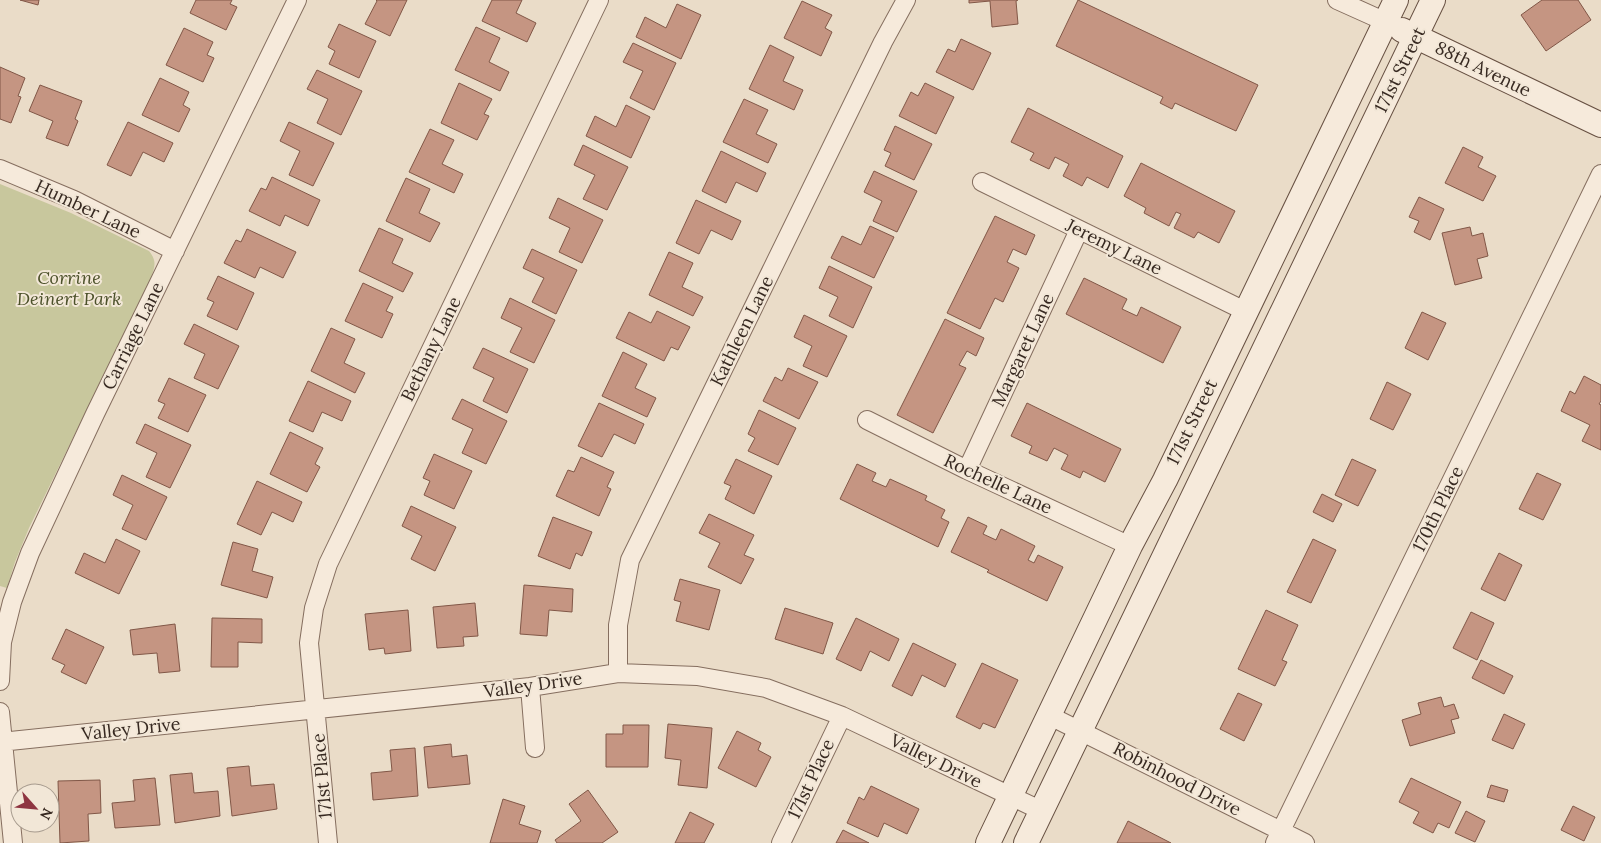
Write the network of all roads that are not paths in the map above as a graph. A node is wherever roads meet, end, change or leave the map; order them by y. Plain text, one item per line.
1 (297, 0) edge
2 (599, 0) edge
3 (906, 0) edge
4 (1337, 0) edge
5 (1396, 0) edge
6 (1433, 0) edge
7 (1386, 22) junction
8 (1416, 37) junction
9 (1601, 125) edge
10 (0, 169) edge
11 (1601, 174) edge
12 (982, 182) dead end
13 (1079, 230) junction
14 (175, 251) junction
15 (1245, 311) junction
16 (867, 420) dead end
17 (967, 470) junction
18 (1130, 546) junction
19 (618, 673) junction
20 (0, 681) edge
21 (530, 687) junction
22 (317, 710) junction
23 (0, 712) edge
24 (1048, 715) junction
25 (842, 716) junction
26 (1080, 731) junction
27 (1, 742) edge
28 (535, 748) dead end
29 (1010, 796) junction
30 (1042, 811) junction
31 (1278, 837) edge
32 (13, 843) edge
33 (328, 843) edge
34 (781, 843) edge
35 (988, 843) edge
36 (1026, 843) edge
37 (1305, 843) edge

1 - 14 street, Carriage Lane
2 - 22 street, Bethany Lane
3 - 19 street, Kathleen Lane
4 - 7 street, 88th Avenue
5 - 7 street, 171st Street
6 - 8 street, 171st Street
7 - 8 street, 88th Avenue
7 - 15 street, 171st Street
8 - 9 street, 88th Avenue
8 - 26 street, 171st Street
10 - 14 street, Humber Lane
11 - 31 street, 170th Place
12 - 13 street, Jeremy Lane
13 - 15 street, Jeremy Lane
13 - 17 street, Margaret Lane
14 - 20 street, Carriage Lane
15 - 18 street, 171st Street
16 - 17 street, Rochelle Lane
17 - 18 street, Rochelle Lane
18 - 24 street, 171st Street
19 - 21 street, Valley Drive
19 - 25 street, Valley Drive
21 - 22 street, Valley Drive
21 - 28 street
22 - 27 street, Valley Drive
22 - 33 street, 171st Place
23 - 27 street
24 - 26 street, Robinhood Drive
24 - 29 street, 171st Street
25 - 29 street, Valley Drive
25 - 34 street, 171st Place
26 - 30 street, 171st Street
26 - 31 street, Robinhood Drive
27 - 32 street
29 - 30 street, Valley Drive
29 - 35 street, 171st Street
30 - 36 street, 171st Street
31 - 37 street, Robinhood Drive

